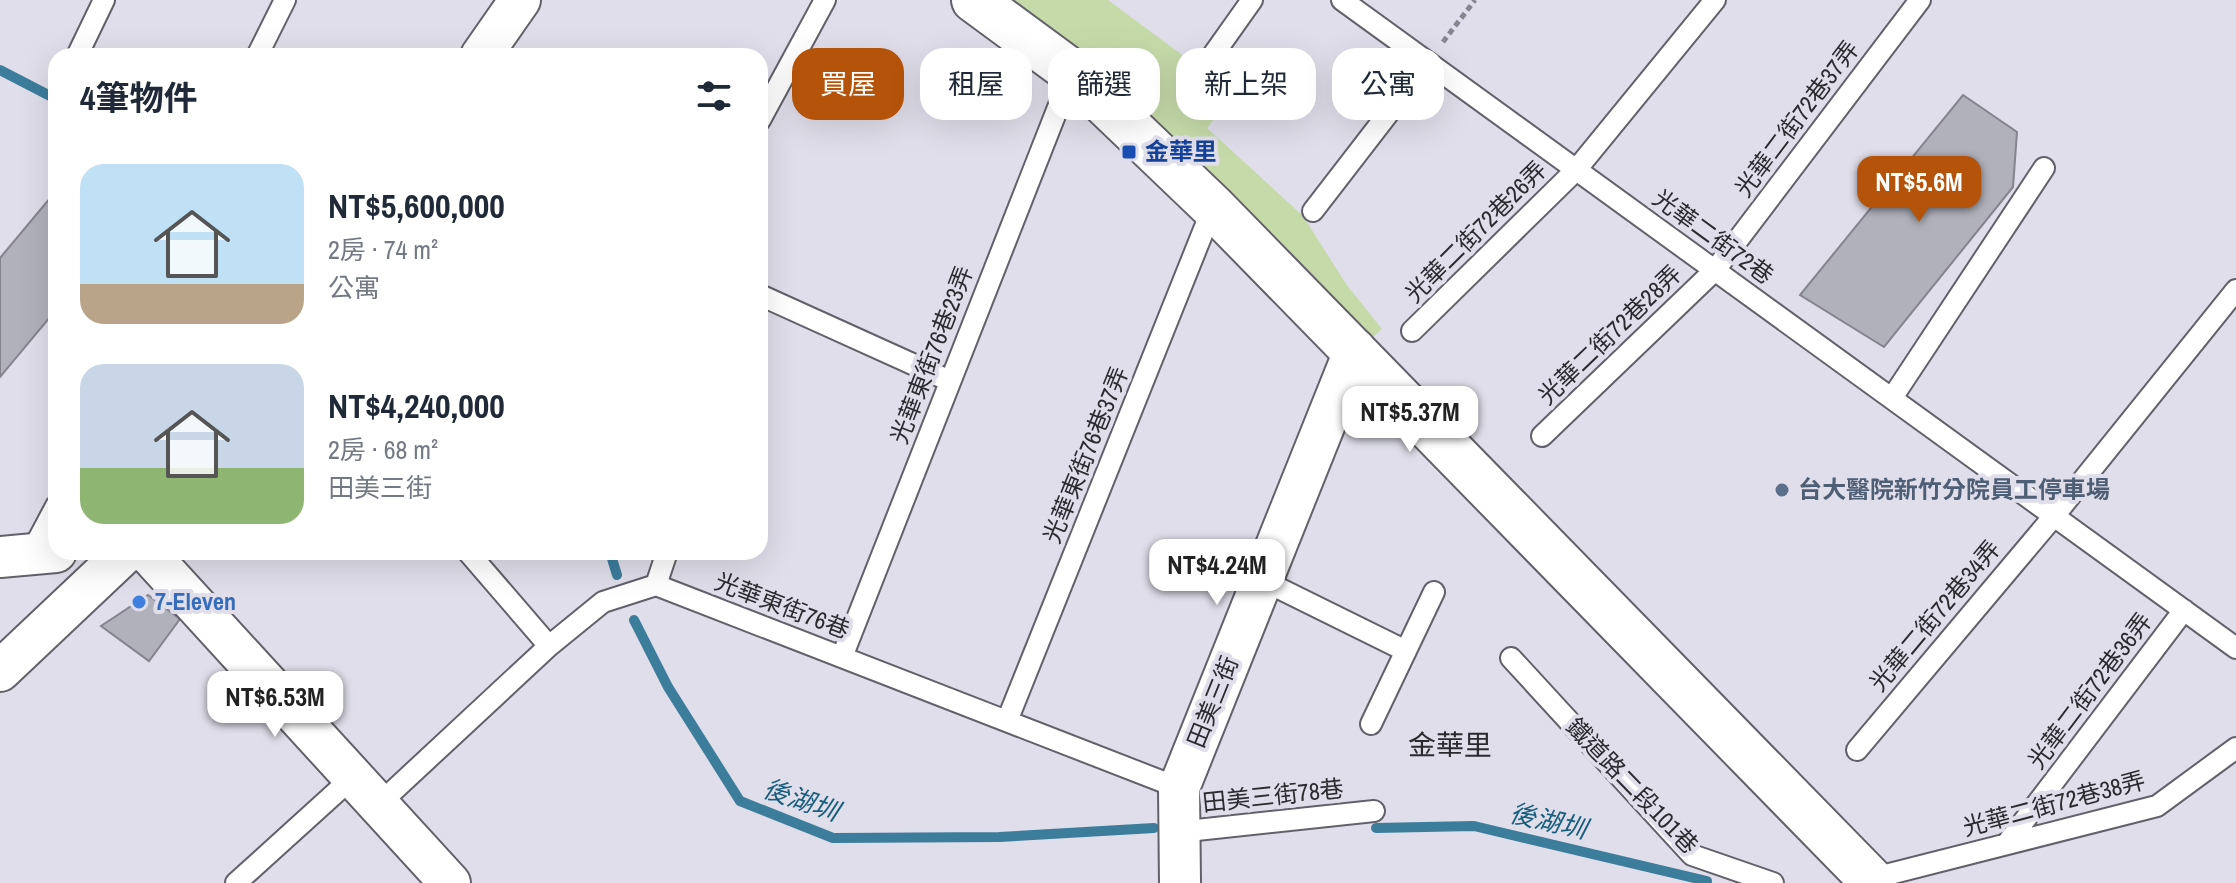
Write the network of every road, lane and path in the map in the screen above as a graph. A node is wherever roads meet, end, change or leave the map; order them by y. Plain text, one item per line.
1 (104, 0) edge
2 (285, 0) edge
3 (520, 0) edge
4 (825, 0) edge
5 (974, 0) edge
6 (1252, 0) edge
7 (1342, 0) edge
8 (1475, 0) edge
9 (1715, 0) edge
10 (1920, 0) edge
11 (81, 48) edge
12 (261, 48) edge
13 (487, 48) edge
14 (1218, 48) edge
15 (1409, 48) edge
16 (1439, 48) edge
17 (1048, 54) edge
18 (1444, 74) edge
19 (768, 105) edge
20 (1053, 120) edge
21 (1122, 120) edge
22 (1383, 120) edge
23 (2044, 168) dead end
24 (1576, 170) junction
25 (1213, 207) junction
26 (1313, 211) dead end
27 (1715, 270) junction
28 (2236, 290) edge
29 (768, 299) edge
30 (1412, 331) dead end
31 (1355, 349) junction
32 (950, 381) junction
33 (1892, 398) junction
34 (1542, 436) dead end
35 (2054, 516) junction
36 (48, 520) edge
37 (29, 554) edge
38 (118, 560) edge
39 (154, 560) edge
40 (475, 560) edge
41 (664, 560) edge
42 (1262, 580) junction
43 (656, 585) junction
44 (1434, 592) dead end
45 (2184, 610) junction
46 (2232, 638) edge
47 (549, 646) junction
48 (1406, 651) junction
49 (842, 657) junction
50 (1511, 658) dead end
51 (0, 671) edge
52 (1007, 721) junction
53 (1371, 724) dead end
54 (2236, 748) edge
55 (1857, 750) dead end
56 (1179, 788) junction
57 (366, 791) junction
58 (1374, 811) dead end
59 (1178, 832) junction
60 (2008, 842) junction
61 (1870, 882) edge
62 (236, 883) edge
63 (450, 883) edge
64 (1180, 883) edge
65 (1773, 883) edge

1 - 11 lane
2 - 12 lane
3 - 13 street
4 - 19 lane
5 - 17 street
6 - 14 lane
7 - 15 lane, 光華二街72巷
8 - 16 path
9 - 24 lane, 光華二街72巷26弄
10 - 27 lane, 光華二街72巷37弄
18 - 24 lane, 光華二街72巷
20 - 32 lane, 光華東街76巷23弄
21 - 25 street
22 - 26 lane
23 - 33 lane
24 - 27 lane, 光華二街72巷
24 - 30 lane, 光華二街72巷26弄
25 - 31 street
25 - 52 lane, 光華東街76巷37弄
27 - 33 lane, 光華二街72巷
27 - 34 lane, 光華二街72巷28弄
28 - 35 lane
29 - 32 lane
31 - 42 street, 田美三街
31 - 61 street
32 - 49 lane, 光華東街76巷23弄
33 - 35 lane, 光華二街72巷
35 - 45 lane, 光華二街72巷
35 - 55 lane, 光華二街72巷34弄
36 - 37 lane
38 - 51 street
39 - 57 street
40 - 47 lane
41 - 43 lane
42 - 48 lane
42 - 56 street, 田美三街
43 - 47 lane
43 - 49 lane, 光華東街76巷
44 - 48 lane
45 - 46 lane, 光華二街72巷
45 - 60 lane, 光華二街72巷36弄
47 - 57 lane
48 - 53 lane
49 - 52 lane, 光華東街76巷
50 - 65 lane, 鐵道路二段101巷
52 - 56 lane, 光華東街76巷
54 - 60 lane, 光華二街72巷38弄
56 - 59 street, 田美三街
57 - 62 lane
57 - 63 street
58 - 59 lane, 田美三街78巷
59 - 64 street, 田美三街
60 - 61 lane, 光華二街72巷38弄

